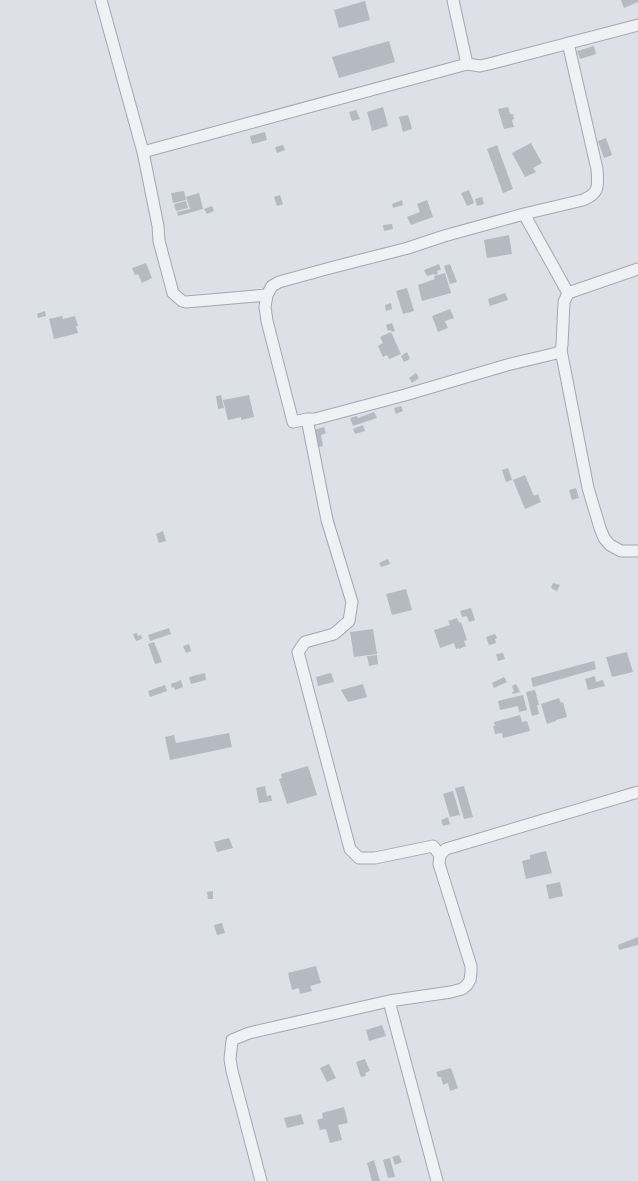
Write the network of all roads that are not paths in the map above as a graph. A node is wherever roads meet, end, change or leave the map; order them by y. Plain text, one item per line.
1 (101, 0) edge
2 (454, 0) edge
3 (638, 25) edge
4 (568, 43) junction
5 (467, 64) junction
6 (143, 152) junction
7 (524, 214) junction
8 (638, 269) edge
9 (568, 293) junction
10 (267, 295) junction
11 (561, 350) junction
12 (307, 419) junction
13 (638, 551) edge
14 (638, 792) edge
15 (440, 855) junction
16 (389, 1001) junction
17 (261, 1181) edge
18 (437, 1181) edge

1 - 6 street
2 - 5 street
3 - 4 street
4 - 5 street
4 - 7 street
5 - 6 street
6 - 10 street
7 - 9 street
7 - 10 street
8 - 9 street
9 - 11 street
10 - 12 street
11 - 12 street
11 - 13 street
12 - 15 street
14 - 15 street
15 - 16 street
16 - 17 street
16 - 18 street

